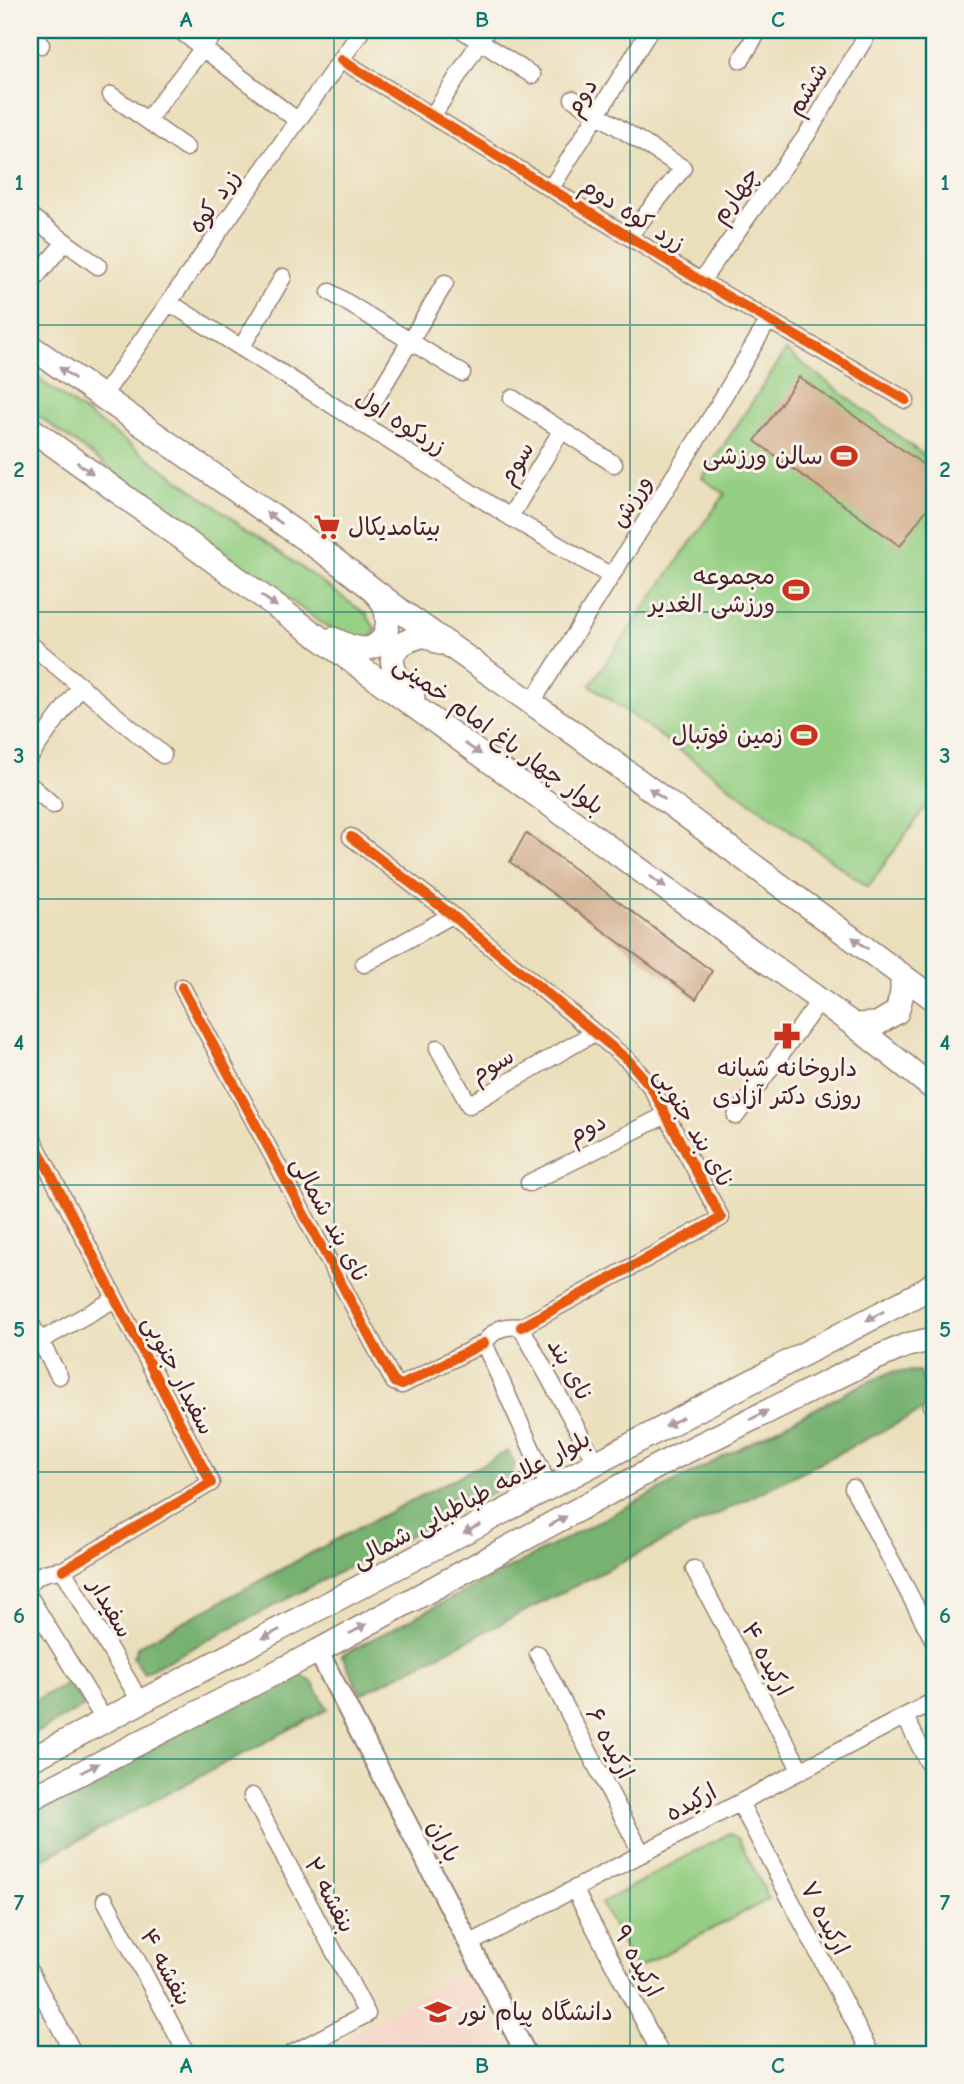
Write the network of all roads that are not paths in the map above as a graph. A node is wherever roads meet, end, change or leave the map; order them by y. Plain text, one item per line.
1 (179, 30) edge
2 (217, 30) edge
3 (362, 30) edge
4 (462, 30) edge
5 (650, 30) edge
6 (760, 30) edge
7 (870, 30) edge
8 (483, 35) edge
9 (204, 48) junction
10 (341, 60) junction
11 (741, 60) dead end
12 (532, 75) dead end
13 (111, 95) dead end
14 (573, 99) dead end
15 (597, 114) junction
16 (433, 115) junction
17 (147, 120) junction
18 (298, 121) junction
19 (806, 136) joint
20 (186, 148) dead end
21 (551, 188) junction
22 (30, 216) edge
23 (629, 236) junction
24 (65, 242) junction
25 (98, 266) dead end
26 (283, 277) dead end
27 (701, 281) junction
28 (30, 284) edge
29 (445, 284) dead end
30 (330, 292) dead end
31 (170, 303) junction
32 (768, 321) junction
33 (410, 342) junction
34 (30, 346) edge
35 (241, 348) junction
36 (462, 373) dead end
37 (102, 398) junction
38 (512, 398) dead end
39 (906, 400) dead end
40 (360, 423) junction
41 (30, 428) edge
42 (561, 431) junction
43 (614, 464) dead end
44 (510, 517) junction
45 (332, 558) junction
46 (611, 576) junction
47 (304, 626) junction
48 (30, 644) edge
49 (482, 669) junction
50 (80, 687) junction
51 (531, 705) junction
52 (438, 725) junction
53 (163, 755) dead end
54 (30, 756) edge
55 (30, 785) edge
56 (53, 804) dead end
57 (351, 837) dead end
58 (452, 915) junction
59 (364, 964) dead end
60 (902, 975) junction
61 (182, 987) dead end
62 (934, 999) edge
63 (820, 1000) junction
64 (855, 1025) junction
65 (594, 1032) junction
66 (438, 1048) dead end
67 (934, 1089) edge
68 (666, 1115) junction
69 (736, 1116) dead end
70 (31, 1138) edge
71 (528, 1183) dead end
72 (934, 1283) edge
73 (115, 1299) junction
74 (30, 1322) edge
75 (521, 1327) junction
76 (934, 1339) edge
77 (40, 1341) junction
78 (484, 1343) junction
79 (59, 1376) dead end
80 (596, 1463) junction
81 (549, 1488) junction
82 (853, 1488) dead end
83 (694, 1569) dead end
84 (63, 1570) junction
85 (30, 1584) edge
86 (30, 1598) edge
87 (934, 1641) edge
88 (318, 1651) junction
89 (538, 1654) dead end
90 (140, 1701) junction
91 (934, 1701) edge
92 (905, 1717) junction
93 (105, 1721) junction
94 (30, 1760) edge
95 (801, 1771) junction
96 (934, 1773) edge
97 (252, 1796) dead end
98 (30, 1799) edge
99 (740, 1802) junction
100 (642, 1854) junction
101 (574, 1889) junction
102 (105, 1900) dead end
103 (469, 1944) junction
104 (30, 1972) edge
105 (74, 2054) edge
106 (187, 2054) edge
107 (291, 2054) edge
108 (526, 2054) edge
109 (661, 2054) edge
110 (871, 2054) edge

1 - 9 street
2 - 9 street
3 - 10 street, زرد کوه
4 - 8 street
5 - 15 street, دوم
6 - 11 street
7 - 19 street, ششم
8 - 12 street
8 - 16 street
9 - 17 street
9 - 18 street
10 - 16 street, زرد کوه دوم
10 - 18 street, زرد کوه
13 - 17 street
14 - 15 street
15 - 21 street, دوم
15 - 23 street
16 - 21 street, زرد کوه دوم
17 - 20 street
18 - 31 street, زرد کوه
19 - 27 street, چهارم
21 - 23 street, زرد کوه دوم
22 - 24 street
23 - 27 street, زرد کوه دوم
24 - 25 street
24 - 28 street
26 - 35 street
27 - 32 street, زرد کوه دوم
29 - 33 street
30 - 33 street
31 - 35 street, زردکوه اول
31 - 37 street, زرد کوه
32 - 39 street, زرد کوه دوم
32 - 46 street, ورزش
33 - 36 street
33 - 40 street
37 -> 34 main road, بلوار چهار باغ امام خمینی
35 - 40 street, زردکوه اول
45 -> 37 main road, بلوار چهار باغ امام خمینی
38 - 42 street
40 - 44 street, زردکوه اول
41 -> 47 main road, بلوار چهار باغ امام خمینی
42 - 43 street
42 - 44 street, سوم
44 - 46 street, زردکوه اول
45 - 47 main road
45 - 49 main road, بلوار چهار باغ امام خمینی
46 - 51 street, ورزش
47 - 52 main road, بلوار چهار باغ امام خمینی
48 - 50 street
49 - 51 main road, بلوار چهار باغ امام خمینی
49 - 52 main road
50 - 53 street
50 - 54 street
60 -> 51 main road, بلوار چهار باغ امام خمینی
52 -> 63 main road, بلوار چهار باغ امام خمینی
55 - 56 street
57 - 58 street, نای بند جنوبی
58 - 59 street
58 - 65 street, نای بند جنوبی
60 - 62 main road, بلوار چهار باغ امام خمینی
60 - 64 main road
61 - 78 street, نای بند شمالی
63 - 64 main road, بلوار چهار باغ امام خمینی
63 - 69 street
64 - 67 main road, بلوار چهار باغ امام خمینی
65 - 66 street, سوم
65 - 68 street, نای بند جنوبی
68 - 71 street, دوم
68 - 75 street, نای بند جنوبی
70 - 73 street, سفیدار جنوبی
72 -> 80 main road, بلوار علامه طباطبایی شمالی
73 - 77 street
73 - 84 street, سفیدار جنوبی
74 - 77 street
75 - 78 street, نای بند
75 - 80 street, نای بند
88 -> 76 main road
77 - 79 street
78 - 81 street
80 - 81 main road, بلوار علامه طباطبایی شمالی
81 -> 90 main road, بلوار علامه طباطبایی شمالی
82 - 87 street
83 - 95 street, ارکیده ۴
84 - 85 street, سفیدار
84 - 90 street, سفیدار
86 - 93 street
98 -> 88 main road
88 - 103 street, باران
89 - 100 street, ارکیده ۶
90 - 93 main road, بلوار علامه طباطبایی شمالی
91 - 92 street, ارکیده
92 - 95 street, ارکیده
92 - 96 street
93 - 94 main road, بلوار علامه طباطبایی شمالی
95 - 99 street, ارکیده
97 - 107 street, بنفشه ۲
99 - 100 street, ارکیده
99 - 110 street, ارکیده ۷
100 - 101 street, ارکیده
101 - 103 street, ارکیده
101 - 109 street, ارکیده ۹
102 - 106 street, بنفشه ۴
103 - 108 street, باران
104 - 105 street

